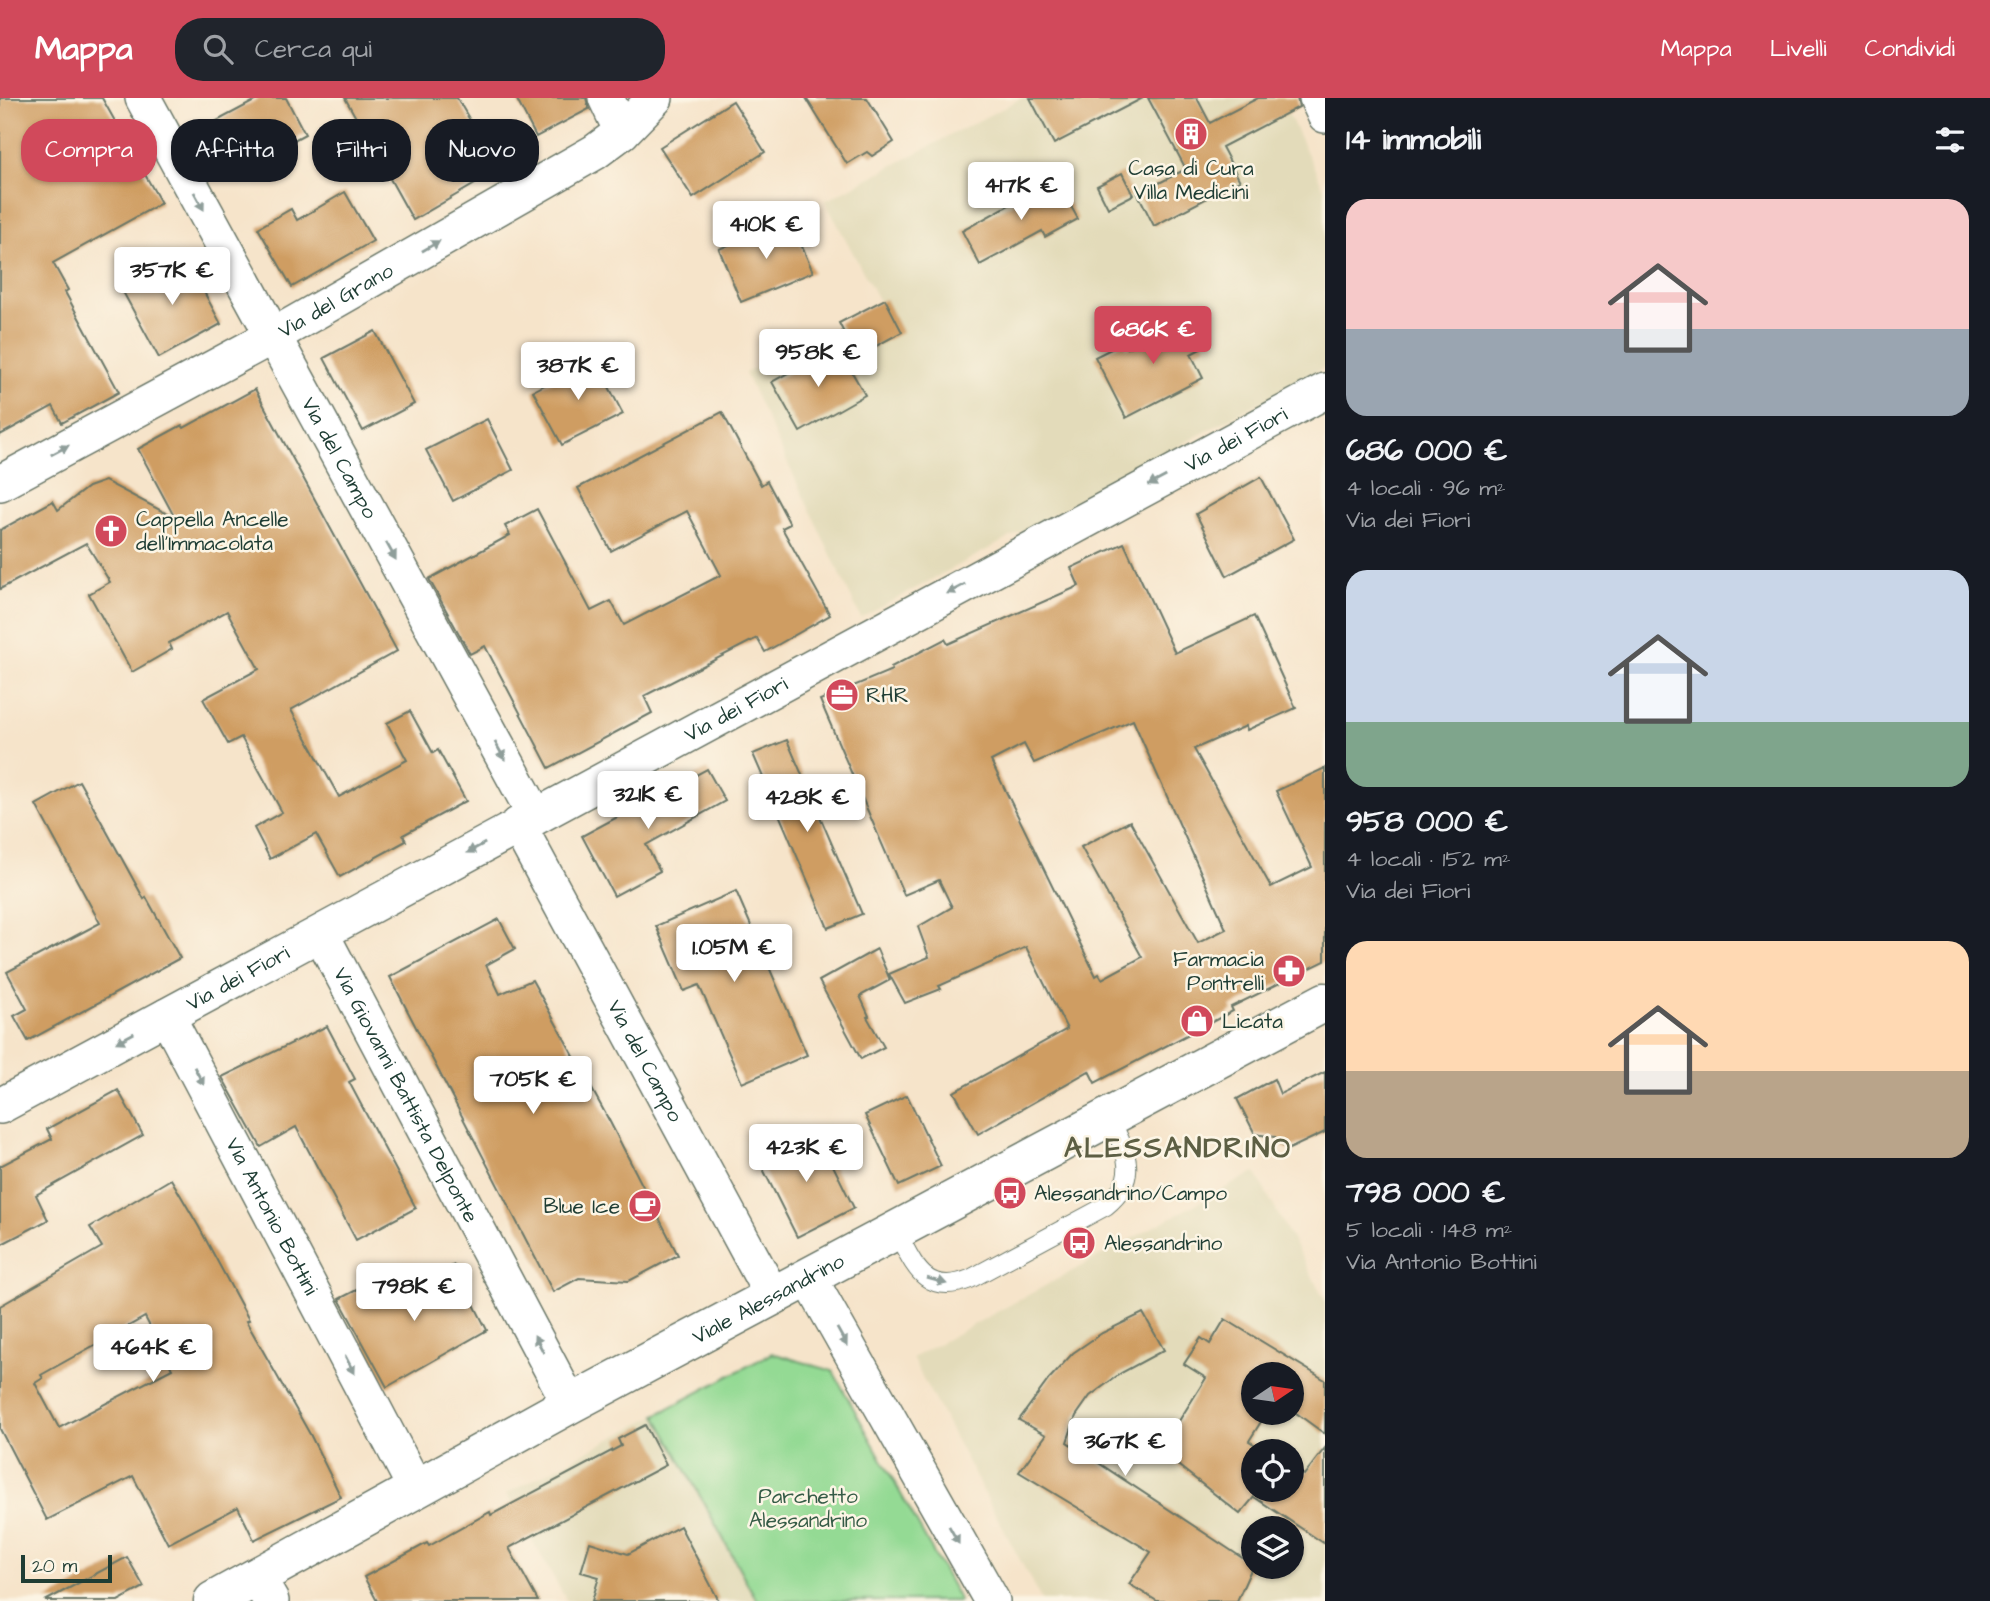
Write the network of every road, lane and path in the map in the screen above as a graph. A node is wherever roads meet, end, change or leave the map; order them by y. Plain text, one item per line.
1 (143, 98) edge
2 (606, 98) edge
3 (654, 98) edge
4 (1317, 98) edge
5 (1325, 115) edge
6 (622, 132) junction
7 (273, 336) junction
8 (1325, 391) edge
9 (0, 483) edge
10 (526, 820) junction
11 (321, 934) junction
12 (1325, 1002) edge
13 (167, 1016) junction
14 (0, 1106) edge
15 (1109, 1117) junction
16 (896, 1231) junction
17 (809, 1278) junction
18 (773, 1297) junction
19 (570, 1404) junction
20 (416, 1489) junction
21 (264, 1589) edge
22 (214, 1601) edge
23 (992, 1601) edge

1 -> 7 street, Via del Campo
2 - 6 street
3 - 6 street, Via del Grano
4 - 5 street
7 -> 6 street, Via del Grano
9 -> 7 street, Via del Grano
7 -> 10 street, Via del Campo
8 -> 10 street, Via dei Fiori
10 -> 11 street, Via dei Fiori
10 - 18 street, Via del Campo
11 - 13 street, Via dei Fiori
19 -> 11 street, Via Giovanni Battista Delponte
12 - 15 street, Viale Alessandrino
13 -> 14 street, Via dei Fiori
13 -> 20 street, Via Antonio Bottini
15 - 16 street, Viale Alessandrino
16 -> 15 lane
16 - 17 street, Viale Alessandrino
17 - 18 street, Viale Alessandrino
17 -> 23 street
18 - 19 street, Viale Alessandrino
19 - 20 street, Viale Alessandrino
20 - 21 street, Viale Alessandrino
21 - 22 street, Viale Alessandrino

